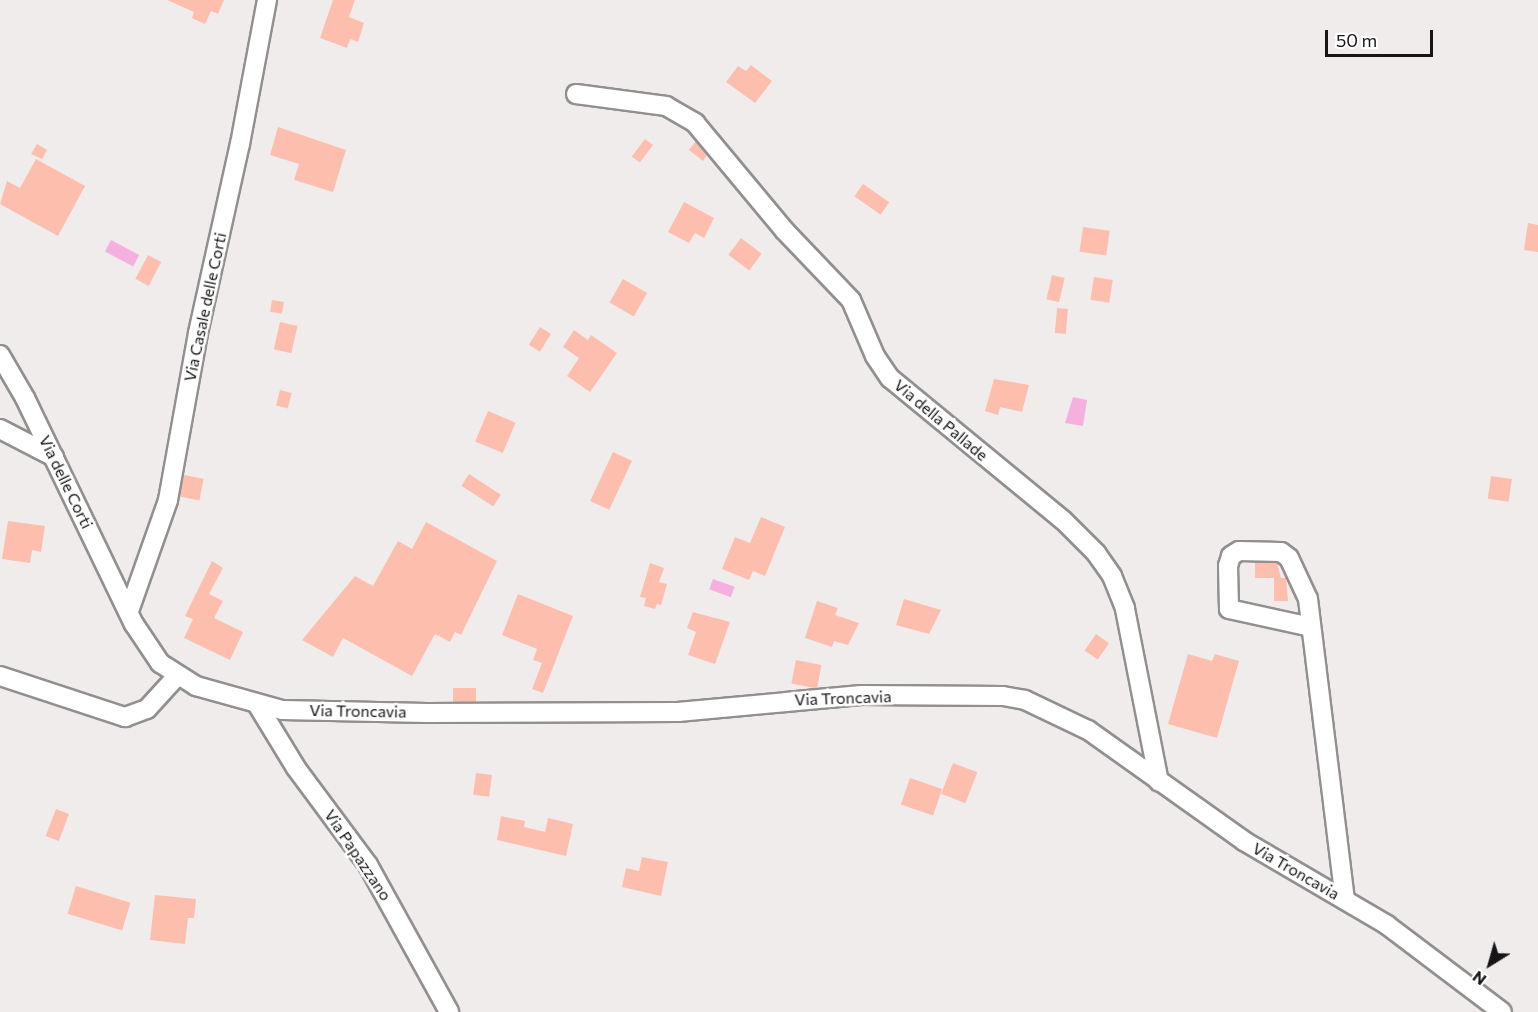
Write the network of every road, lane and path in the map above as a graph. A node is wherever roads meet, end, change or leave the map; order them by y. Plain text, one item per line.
1 (267, 0) edge
2 (576, 94) dead end
3 (0, 355) edge
4 (0, 429) edge
5 (54, 457) junction
6 (129, 611) junction
7 (1311, 627) junction
8 (0, 676) edge
9 (177, 676) junction
10 (258, 704) junction
11 (1159, 782) junction
12 (1345, 900) junction
13 (449, 1012) edge
14 (1502, 1012) edge

1 - 6 street, Via Casale delle Corti
2 - 11 street, Via della Pallade
3 - 5 street, Via delle Corti
4 - 5 street
5 - 6 street, Via delle Corti
6 - 9 street, Via Troncavia
7 - 7 street
7 - 12 street
8 - 9 street
9 - 10 street, Via Troncavia
10 - 11 street, Via Troncavia
10 - 13 street, Via Papazzano
11 - 12 street, Via Troncavia
12 - 14 street, Via Troncavia

